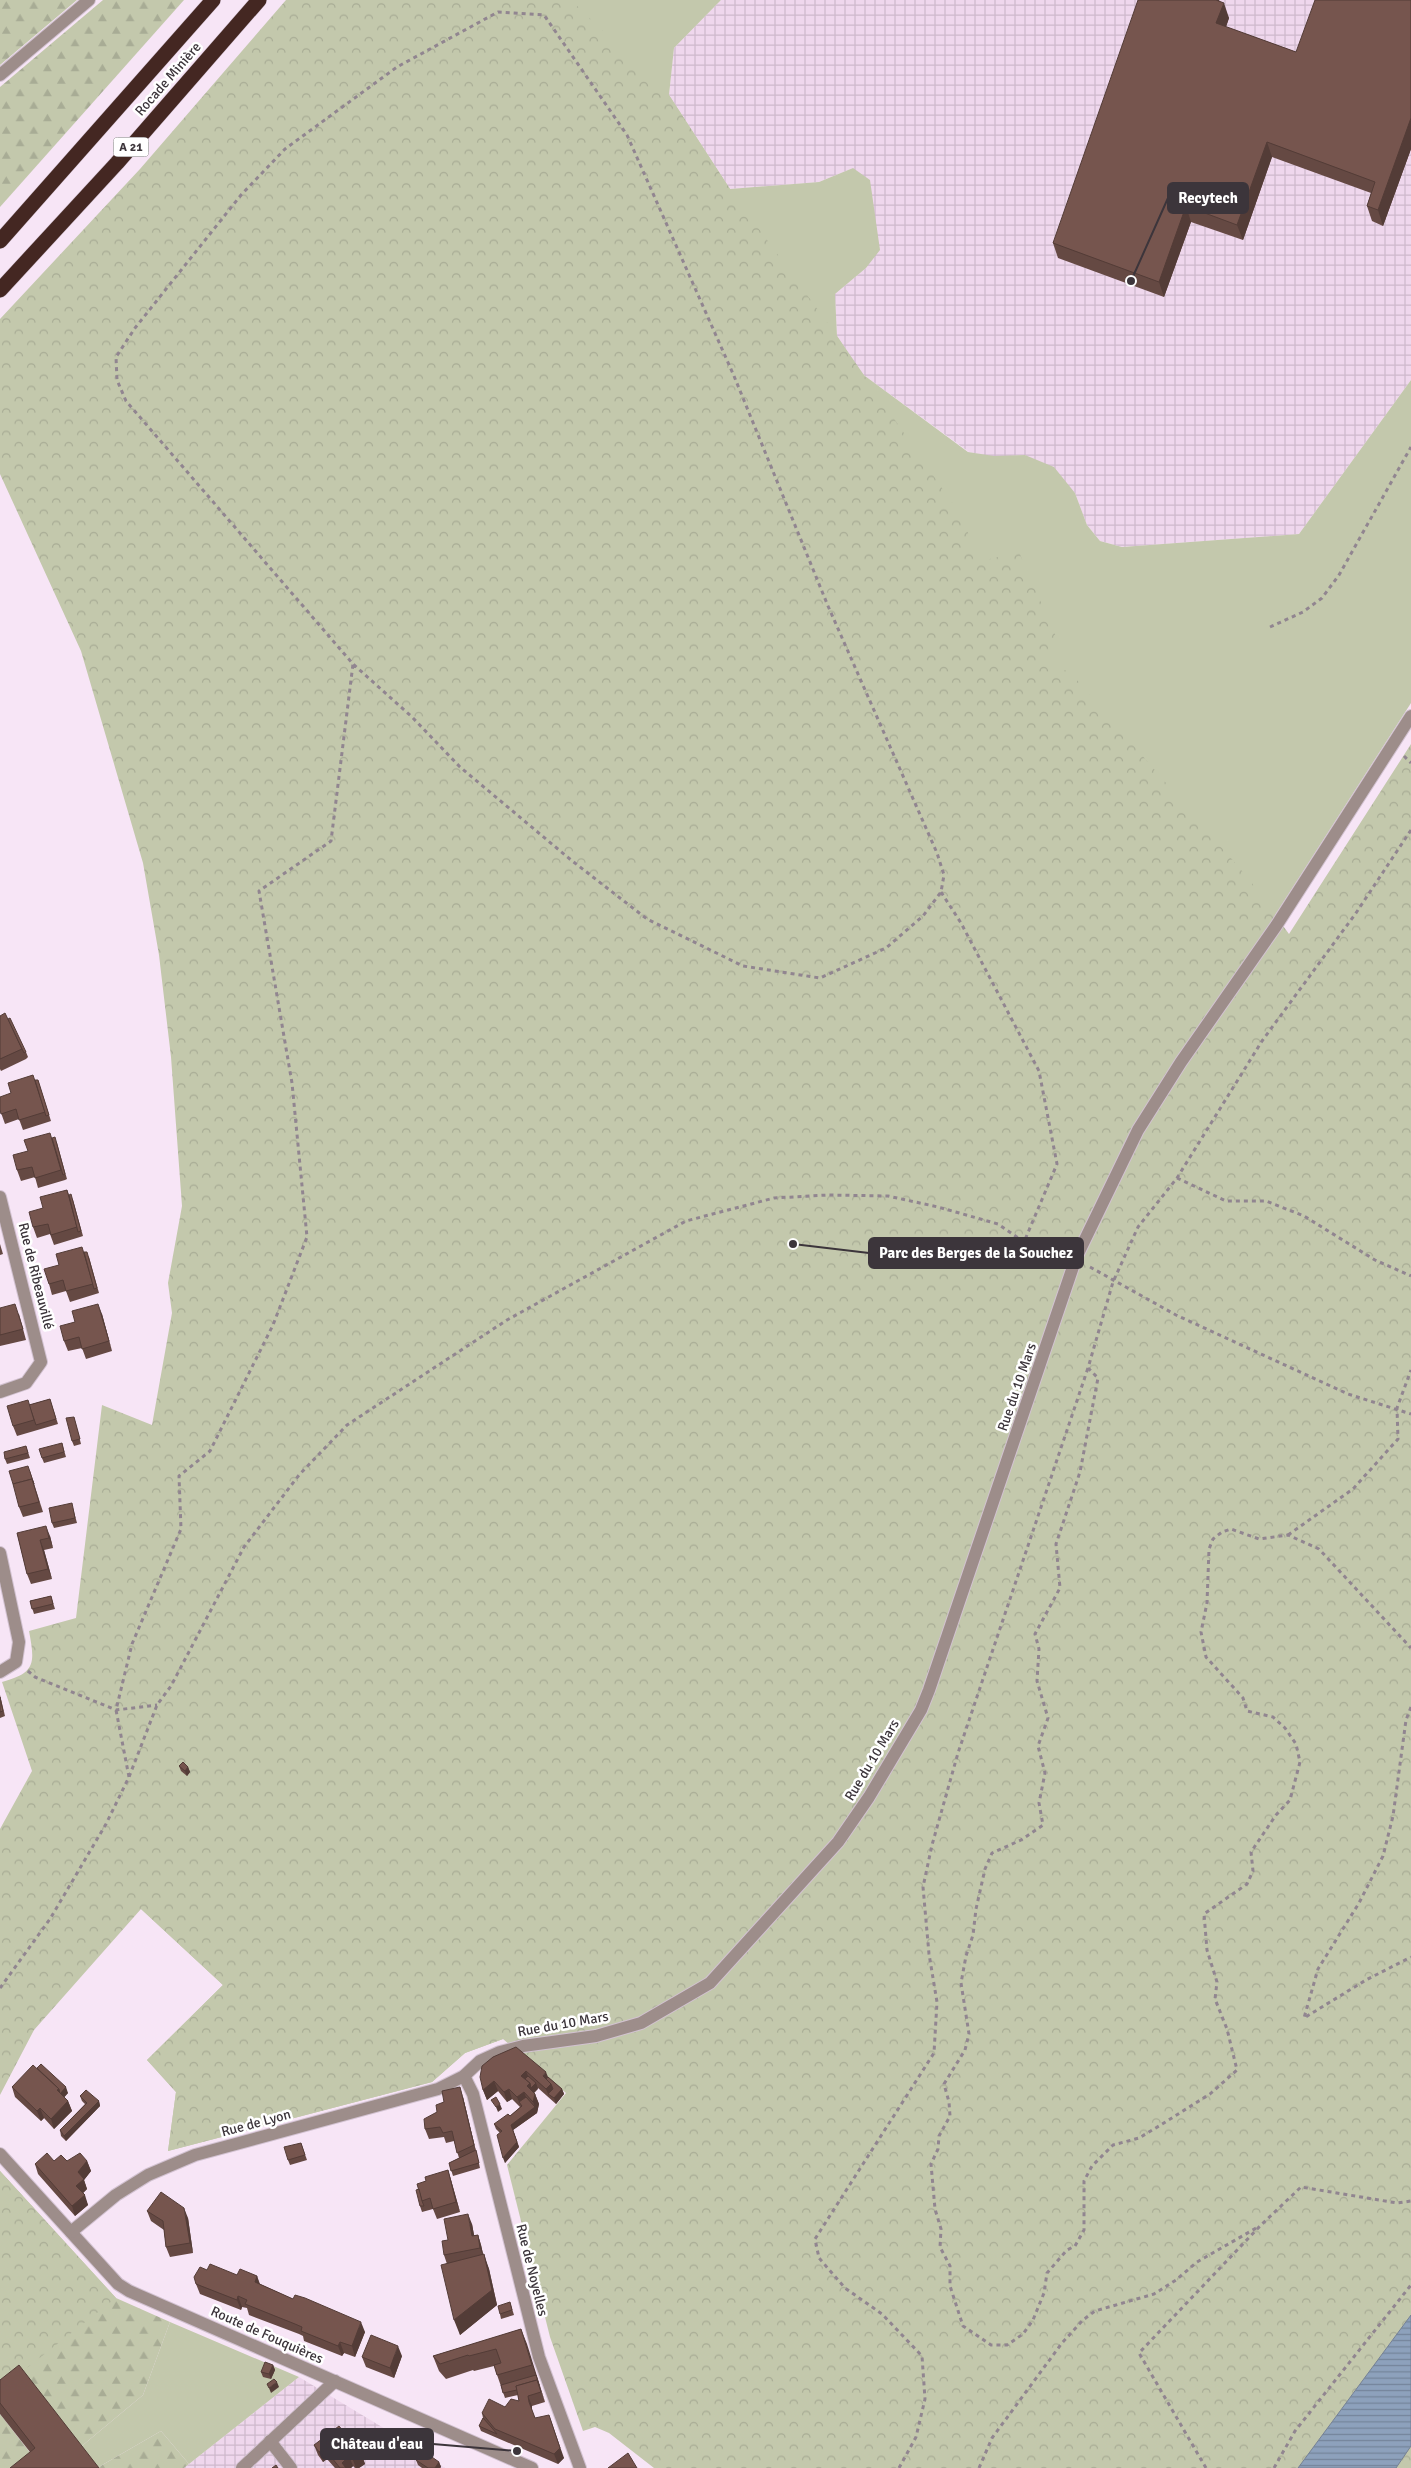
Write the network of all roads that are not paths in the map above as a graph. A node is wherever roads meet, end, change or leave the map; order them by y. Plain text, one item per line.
1 (89, 0) edge
2 (213, 0) edge
3 (259, 0) edge
4 (0, 75) edge
5 (0, 241) edge
6 (0, 290) edge
7 (1411, 716) edge
8 (0, 1197) edge
9 (0, 1392) edge
10 (0, 1553) edge
11 (0, 1672) edge
12 (464, 2076) junction
13 (0, 2154) edge
14 (70, 2232) junction
15 (334, 2381) junction
16 (270, 2441) junction
17 (242, 2468) edge
18 (291, 2468) edge
19 (532, 2468) edge
20 (580, 2468) edge

1 - 4 street
2 - 5 highway, Rocade Minière / A 21
3 - 6 highway, Rocade Minière / A 21
7 - 12 street, Rue du 10 Mars
8 - 9 street, Rue de Ribeauvillé
10 - 11 street
12 - 14 street, Rue de Lyon
12 - 20 street, Rue de Noyelles
13 - 14 street, Route de Fouquières
14 - 15 street, Route de Fouquières
15 - 16 street
15 - 19 street, Route de Fouquières
16 - 17 street
16 - 18 street

